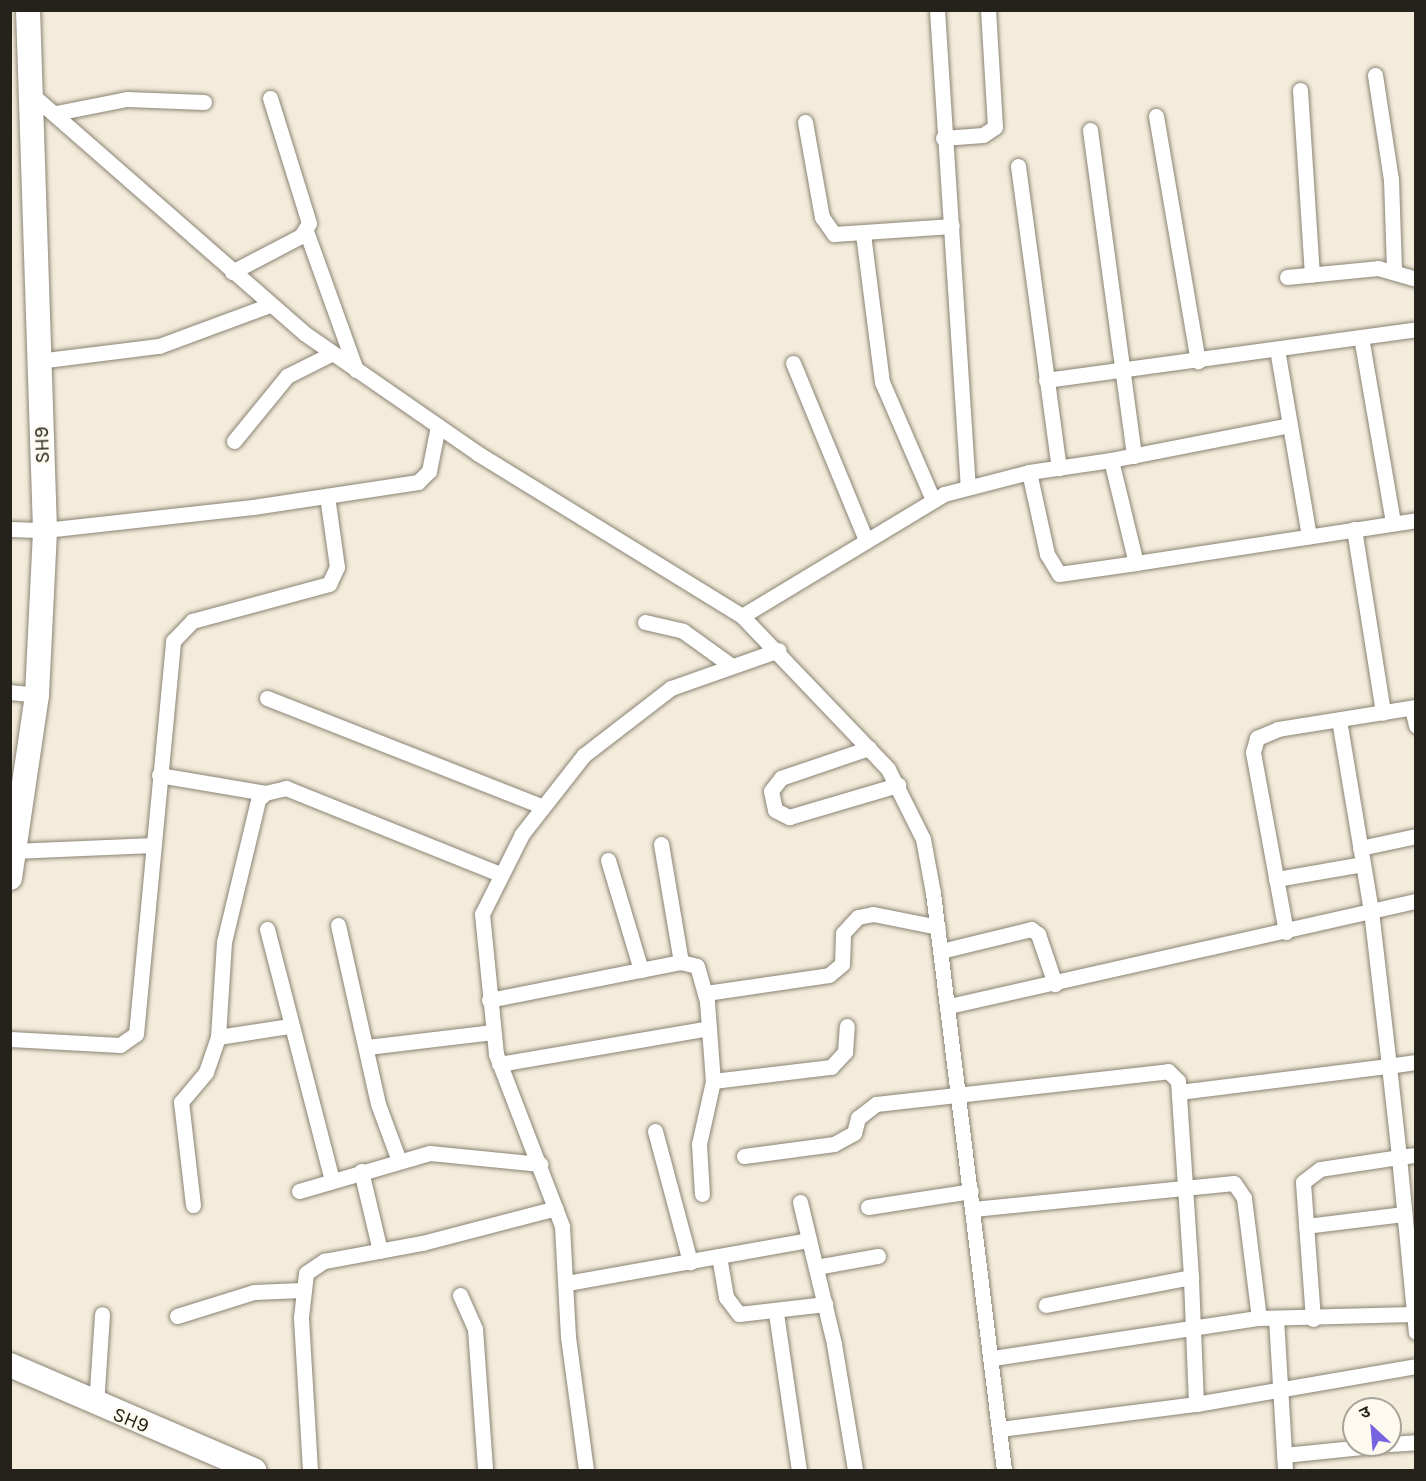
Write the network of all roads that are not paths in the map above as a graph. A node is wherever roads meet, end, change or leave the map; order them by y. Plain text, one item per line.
1 (28, 10) edge
2 (937, 10) edge
3 (988, 10) edge
4 (1375, 75) dead end
5 (1300, 90) dead end
6 (30, 93) junction
7 (270, 98) dead end
8 (204, 102) dead end
9 (56, 113) junction
10 (1156, 116) dead end
11 (805, 122) dead end
12 (1090, 130) dead end
13 (943, 138) junction
14 (1018, 166) dead end
15 (952, 226) junction
16 (306, 231) junction
17 (863, 234) junction
18 (1394, 271) junction
19 (232, 272) junction
20 (1312, 275) junction
21 (1287, 277) dead end
22 (1416, 279) edge
23 (270, 305) junction
24 (1416, 329) edge
25 (1361, 337) junction
26 (1277, 349) junction
27 (333, 353) junction
28 (38, 361) junction
29 (1198, 361) junction
30 (793, 363) dead end
31 (356, 370) junction
32 (1123, 371) junction
33 (1046, 380) junction
34 (1290, 425) junction
35 (438, 426) junction
36 (234, 441) dead end
37 (1134, 456) junction
38 (1111, 460) junction
39 (1059, 468) junction
40 (1029, 472) junction
41 (968, 486) junction
42 (327, 496) junction
43 (933, 500) junction
44 (1416, 520) edge
45 (1393, 523) junction
46 (10, 529) edge
47 (45, 530) junction
48 (1354, 530) junction
49 (1309, 536) junction
50 (864, 538) junction
51 (1136, 563) junction
52 (742, 615) junction
53 (645, 622) dead end
54 (779, 650) junction
55 (729, 664) junction
56 (10, 692) edge
57 (37, 695) junction
58 (267, 698) dead end
59 (1414, 708) edge
60 (1383, 712) junction
61 (1339, 720) junction
62 (1416, 726) edge
63 (869, 748) junction
64 (159, 775) junction
65 (17, 784) edge
66 (898, 785) junction
67 (265, 793) junction
68 (541, 806) junction
69 (1416, 836) edge
70 (661, 844) dead end
71 (152, 845) junction
72 (14, 852) junction
73 (1362, 856) junction
74 (608, 860) dead end
75 (500, 874) junction
76 (10, 878) edge
77 (1276, 879) junction
78 (1416, 901) edge
79 (1371, 911) junction
80 (338, 925) dead end
81 (938, 927) junction
82 (267, 929) dead end
83 (1286, 932) junction
84 (941, 951) junction
85 (681, 962) junction
86 (641, 970) junction
87 (1055, 984) junction
88 (705, 993) junction
89 (489, 1000) junction
90 (949, 1006) junction
91 (290, 1026) junction
92 (847, 1026) dead end
93 (709, 1028) junction
94 (493, 1032) junction
95 (218, 1037) junction
96 (10, 1039) edge
97 (367, 1047) junction
98 (1416, 1062) edge
99 (499, 1064) junction
100 (1389, 1066) junction
101 (713, 1081) junction
102 (960, 1092) junction
103 (1179, 1092) junction
104 (655, 1131) dead end
105 (1416, 1155) edge
106 (744, 1156) dead end
107 (1400, 1157) junction
108 (398, 1158) junction
109 (540, 1164) junction
110 (361, 1171) junction
111 (332, 1180) junction
112 (1185, 1184) junction
113 (299, 1191) dead end
114 (971, 1191) junction
115 (702, 1194) dead end
116 (800, 1202) dead end
117 (193, 1205) dead end
118 (868, 1207) dead end
119 (556, 1208) junction
120 (973, 1209) junction
121 (1404, 1214) junction
122 (1306, 1226) junction
123 (809, 1240) junction
124 (380, 1251) junction
125 (719, 1256) junction
126 (878, 1256) dead end
127 (690, 1262) junction
128 (816, 1267) junction
129 (1412, 1276) edge
130 (1191, 1277) junction
131 (567, 1283) junction
132 (301, 1290) junction
133 (460, 1294) dead end
134 (825, 1304) junction
135 (1046, 1305) dead end
136 (776, 1313) junction
137 (102, 1314) dead end
138 (1413, 1314) junction
139 (177, 1316) dead end
140 (1260, 1318) junction
141 (1276, 1318) junction
142 (1313, 1319) junction
143 (1196, 1326) junction
144 (1416, 1332) edge
145 (993, 1358) junction
146 (10, 1365) edge
147 (1416, 1366) edge
148 (1281, 1389) junction
149 (1196, 1404) junction
150 (96, 1405) junction
151 (1000, 1429) junction
152 (1342, 1453) edge
153 (1285, 1463) edge
154 (254, 1470) edge
155 (309, 1470) edge
156 (485, 1470) edge
157 (586, 1470) edge
158 (799, 1470) edge
159 (855, 1470) edge
160 (1004, 1470) edge

1 - 6 main road, SH9
2 - 13 street
3 - 13 street
4 - 18 street
5 - 20 street
6 - 9 street
6 - 28 main road, SH9
7 - 16 street
8 - 9 street
9 - 19 street
10 - 29 street
11 - 17 street
12 - 32 street
13 - 15 street
14 - 33 street
15 - 17 street
15 - 41 street
16 - 19 street
16 - 31 street
17 - 43 street
18 - 20 street
18 - 22 street
19 - 23 street
20 - 21 street
23 - 27 street
23 - 28 street
24 - 25 street
25 - 26 street
25 - 45 street
26 - 29 street
26 - 34 street
27 - 31 street
27 - 36 street
28 - 47 main road, SH9
29 - 32 street
30 - 50 street
31 - 35 street
32 - 33 street
32 - 37 street
33 - 39 street
34 - 37 street
34 - 49 street
35 - 42 street
35 - 52 street
37 - 38 street
38 - 39 street
38 - 51 street
39 - 40 street
40 - 41 street
40 - 51 street
41 - 43 street
42 - 47 street
42 - 64 street
43 - 50 street
44 - 45 street
45 - 48 street
46 - 47 street
47 - 57 main road, SH9
48 - 49 street
48 - 60 street
49 - 51 street
50 - 52 street
52 - 54 street
53 - 55 street
54 - 55 street
54 - 63 street
55 - 68 street
56 - 57 street
57 - 65 main road, SH9
58 - 68 street
59 - 60 street
59 - 62 street
60 - 61 street
61 - 73 street
61 - 77 street
63 - 66 street
63 - 66 street
64 - 67 street
64 - 71 street
65 - 72 main road, SH9
66 - 81 street
67 - 75 street
67 - 95 street
68 - 75 street
69 - 73 street
70 - 85 street
71 - 72 street
71 - 96 street
72 - 76 main road, SH9
73 - 77 street
73 - 79 street
74 - 86 street
75 - 89 street
77 - 83 street
78 - 79 street
79 - 83 street
79 - 100 street
80 - 97 street
81 - 84 street
81 - 88 street
82 - 91 street
83 - 87 street
84 - 87 street
84 - 90 street
85 - 86 street
85 - 88 street
86 - 89 street
87 - 90 street
88 - 93 street
89 - 94 street
90 - 102 street
91 - 95 street
91 - 111 street
92 - 101 street
93 - 99 street
93 - 101 street
94 - 97 street
94 - 99 street
95 - 117 street
97 - 108 street
98 - 100 street
99 - 109 street
100 - 103 street
100 - 107 street
101 - 115 street
102 - 103 street
102 - 106 street
102 - 114 street
103 - 112 street
104 - 127 street
105 - 107 street
107 - 121 street
107 - 122 street
108 - 109 street
108 - 110 street
109 - 119 street
110 - 111 street
110 - 124 street
111 - 113 street
112 - 120 street
112 - 130 street
112 - 140 street
114 - 118 street
114 - 120 street
116 - 123 street
119 - 124 street
119 - 131 street
120 - 145 street
121 - 122 street
121 - 129 street
122 - 142 street
123 - 125 street
123 - 128 street
124 - 132 street
125 - 127 street
125 - 136 street
126 - 128 street
127 - 131 street
128 - 134 street
129 - 138 street
130 - 135 street
130 - 143 street
131 - 157 street
132 - 139 street
132 - 155 street
133 - 156 street
134 - 136 street
134 - 159 street
136 - 158 street
137 - 150 street
138 - 142 street
138 - 144 street
140 - 141 street
140 - 143 street
141 - 142 street
141 - 148 street
143 - 145 street
143 - 149 street
145 - 151 street
146 - 150 main road, SH9
147 - 148 street
148 - 149 street
148 - 153 street
149 - 151 street
150 - 154 main road, SH9
151 - 160 street
152 - 153 street

